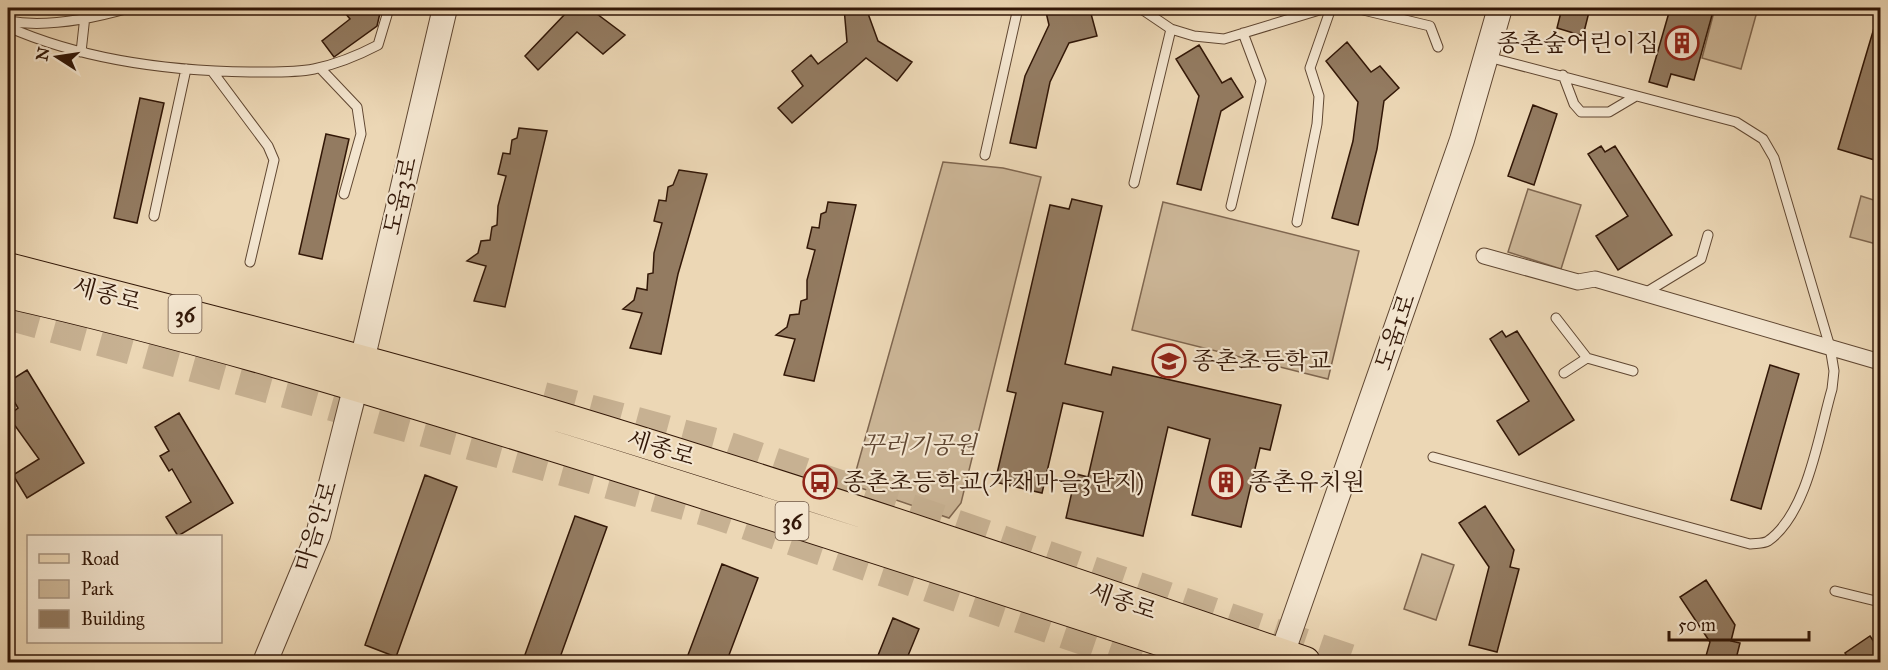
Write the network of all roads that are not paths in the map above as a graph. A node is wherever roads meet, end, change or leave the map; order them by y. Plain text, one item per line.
1 (129, 8) edge
2 (445, 8) edge
3 (1018, 8) edge
4 (1140, 8) edge
5 (1326, 8) edge
6 (1331, 8) edge
7 (1355, 8) edge
8 (1500, 8) edge
9 (387, 15) dead end
10 (85, 16) junction
11 (8, 21) edge
12 (8, 27) edge
13 (1172, 28) junction
14 (1243, 33) junction
15 (1438, 47) dead end
16 (81, 52) junction
17 (1486, 57) junction
18 (320, 68) junction
19 (186, 69) junction
20 (212, 71) junction
21 (1563, 75) junction
22 (1636, 96) junction
23 (985, 155) dead end
24 (1134, 183) dead end
25 (344, 194) dead end
26 (1231, 206) dead end
27 (154, 216) dead end
28 (1297, 222) dead end
29 (1708, 236) dead end
30 (1484, 256) dead end
31 (250, 262) dead end
32 (8, 268) edge
33 (8, 293) edge
34 (1645, 293) junction
35 (1556, 318) dead end
36 (1830, 347) junction
37 (1587, 358) junction
38 (1881, 362) edge
39 (1633, 371) dead end
40 (1564, 373) dead end
41 (359, 374) junction
42 (1433, 457) dead end
43 (1835, 591) dead end
44 (1881, 602) edge
45 (1293, 658) edge
46 (264, 663) edge
47 (1226, 663) edge

1 - 10 lane
2 - 41 street, 도움3로
3 - 23 lane
4 - 13 lane
5 - 14 lane
6 - 28 lane
7 - 15 lane
8 - 17 street, 도움1로
9 - 18 lane
10 - 11 lane
10 - 16 lane
12 - 16 lane
13 - 14 lane
13 - 24 lane
14 - 26 lane
16 - 19 lane
17 - 21 lane
17 - 45 street, 도움1로
18 - 20 lane
18 - 25 lane
19 - 20 lane
19 - 27 lane
20 - 31 lane
21 - 22 lane
21 - 22 lane
22 - 36 lane
29 - 34 lane
30 - 34 street
32 - 41 main road, 세종로 / 36
33 - 41 main road, 세종로 / 36
34 - 36 street
35 - 37 lane
36 - 38 street
36 - 42 lane
37 - 39 lane
37 - 40 lane
41 - 45 main road, 세종로 / 36
41 - 46 street, 마음안로
41 - 47 main road, 세종로 / 36
43 - 44 lane

